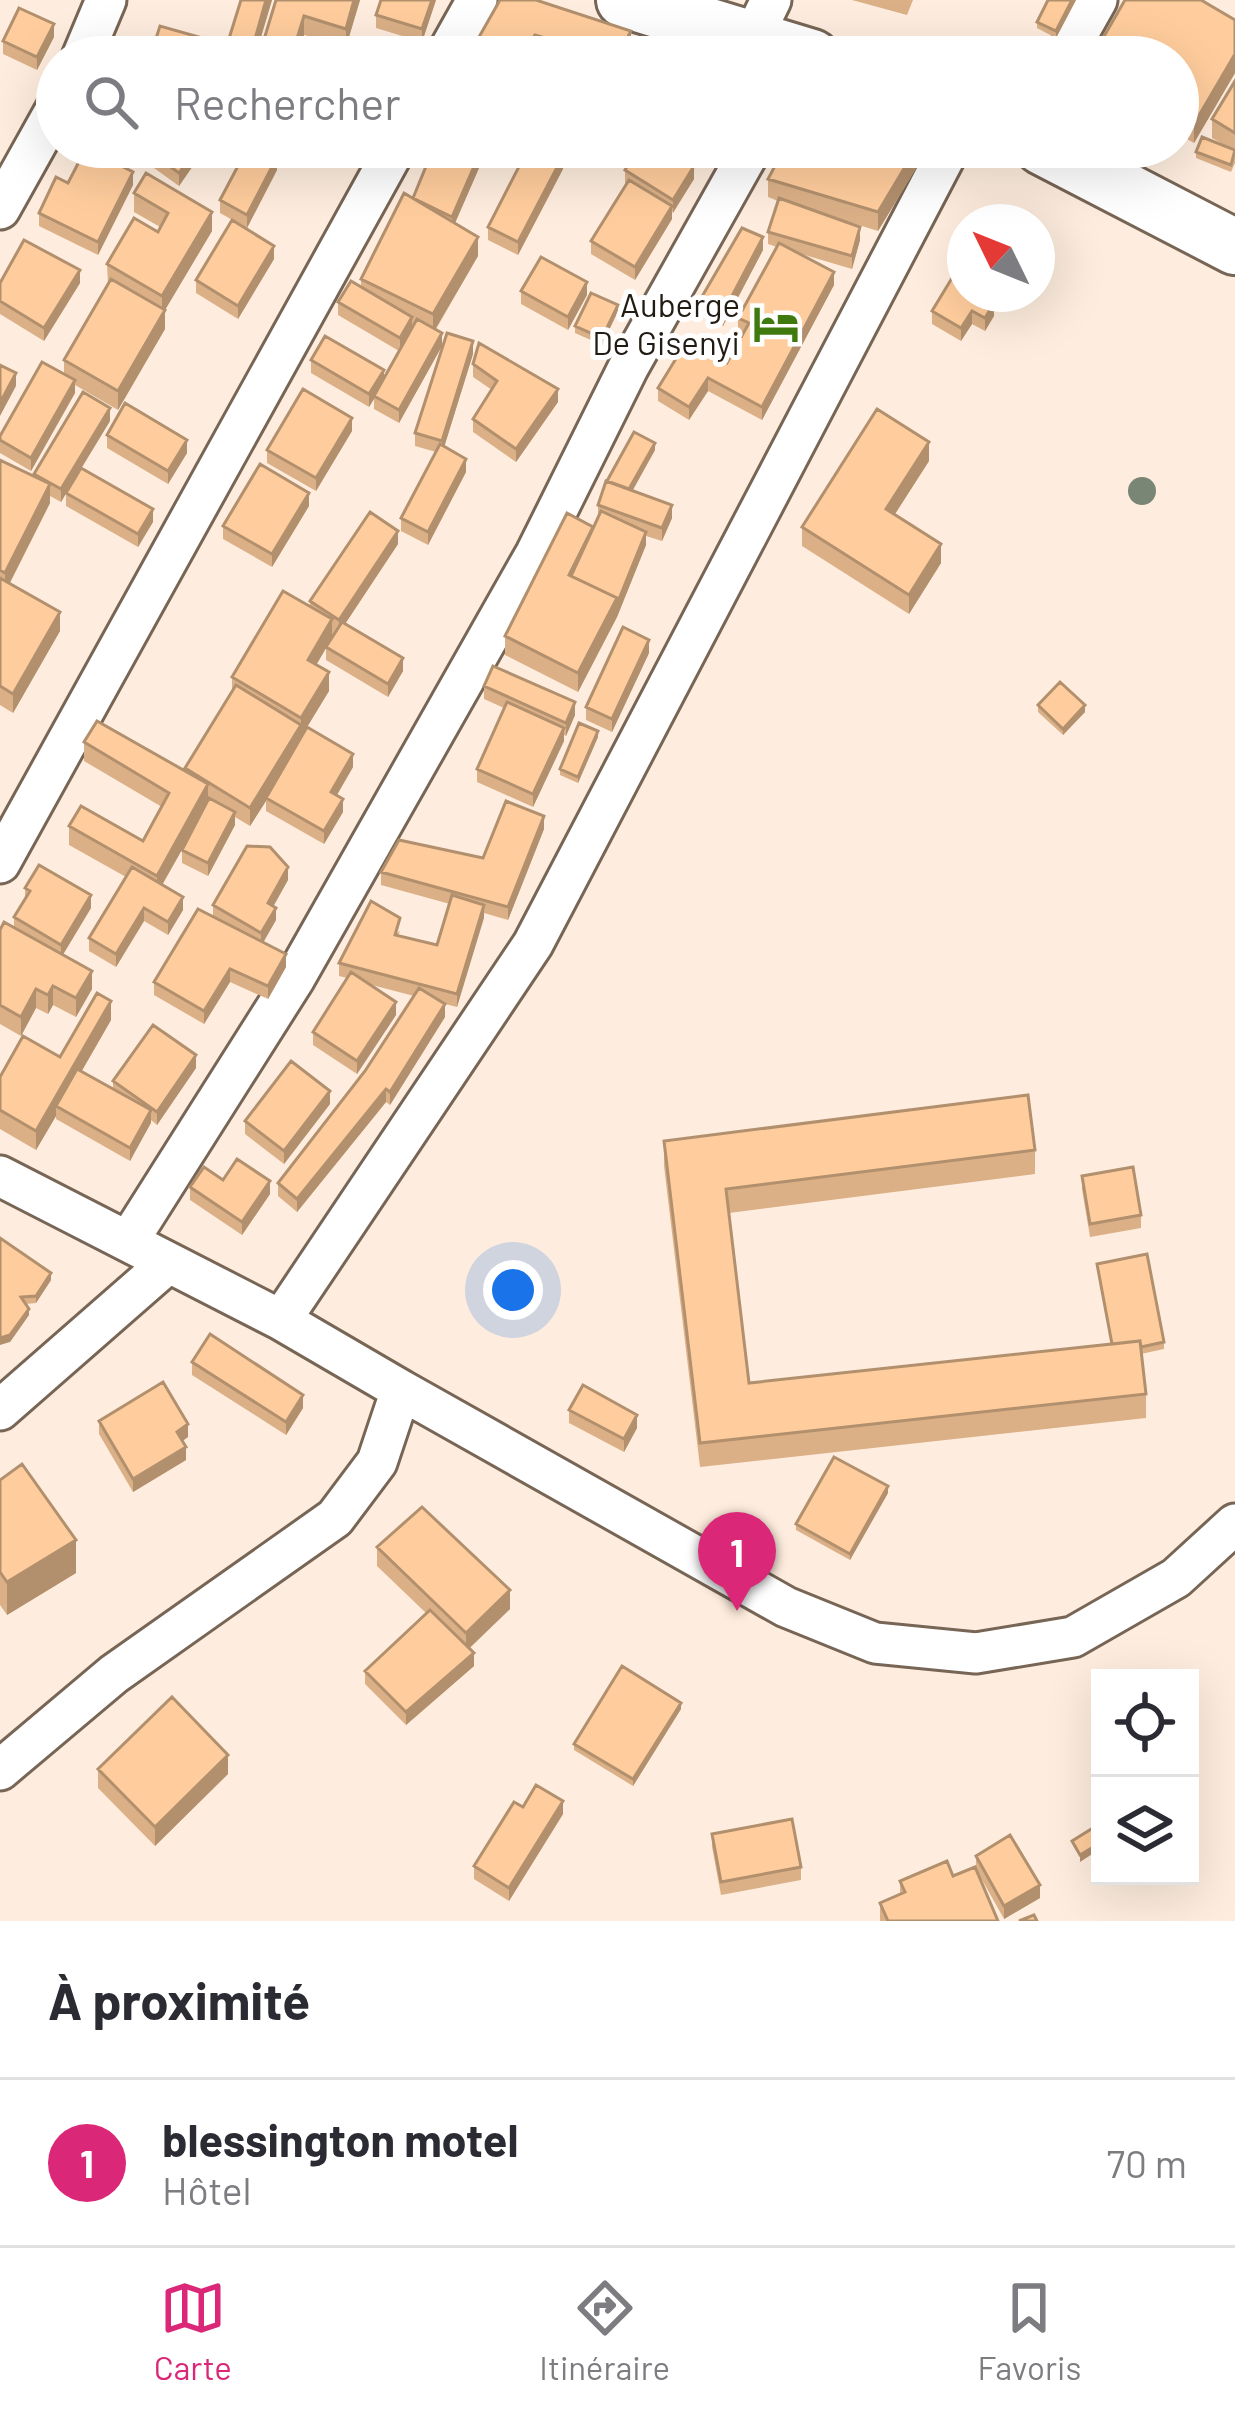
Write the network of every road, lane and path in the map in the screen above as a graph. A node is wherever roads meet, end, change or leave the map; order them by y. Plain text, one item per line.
1 (106, 0) edge
2 (477, 0) edge
3 (624, 0) edge
4 (1096, 0) edge
5 (761, 19) edge
6 (91, 36) edge
7 (457, 36) edge
8 (1076, 36) edge
9 (36, 144) edge
10 (383, 168) edge
11 (740, 168) edge
12 (939, 168) edge
13 (1083, 168) edge
14 (0, 208) edge
15 (1235, 247) edge
16 (0, 863) edge
17 (0, 1176) edge
18 (129, 1240) junction
19 (168, 1263) junction
20 (281, 1320) junction
21 (401, 1390) junction
22 (0, 1410) edge
23 (1235, 1524) edge
24 (0, 1770) edge

1 - 6 street
2 - 7 street
3 - 5 street
4 - 8 street
9 - 14 street
10 - 16 street
11 - 18 street
12 - 20 street
13 - 15 street
17 - 18 street
18 - 19 street
19 - 20 street
19 - 22 street
20 - 21 street
21 - 23 street
21 - 24 street

